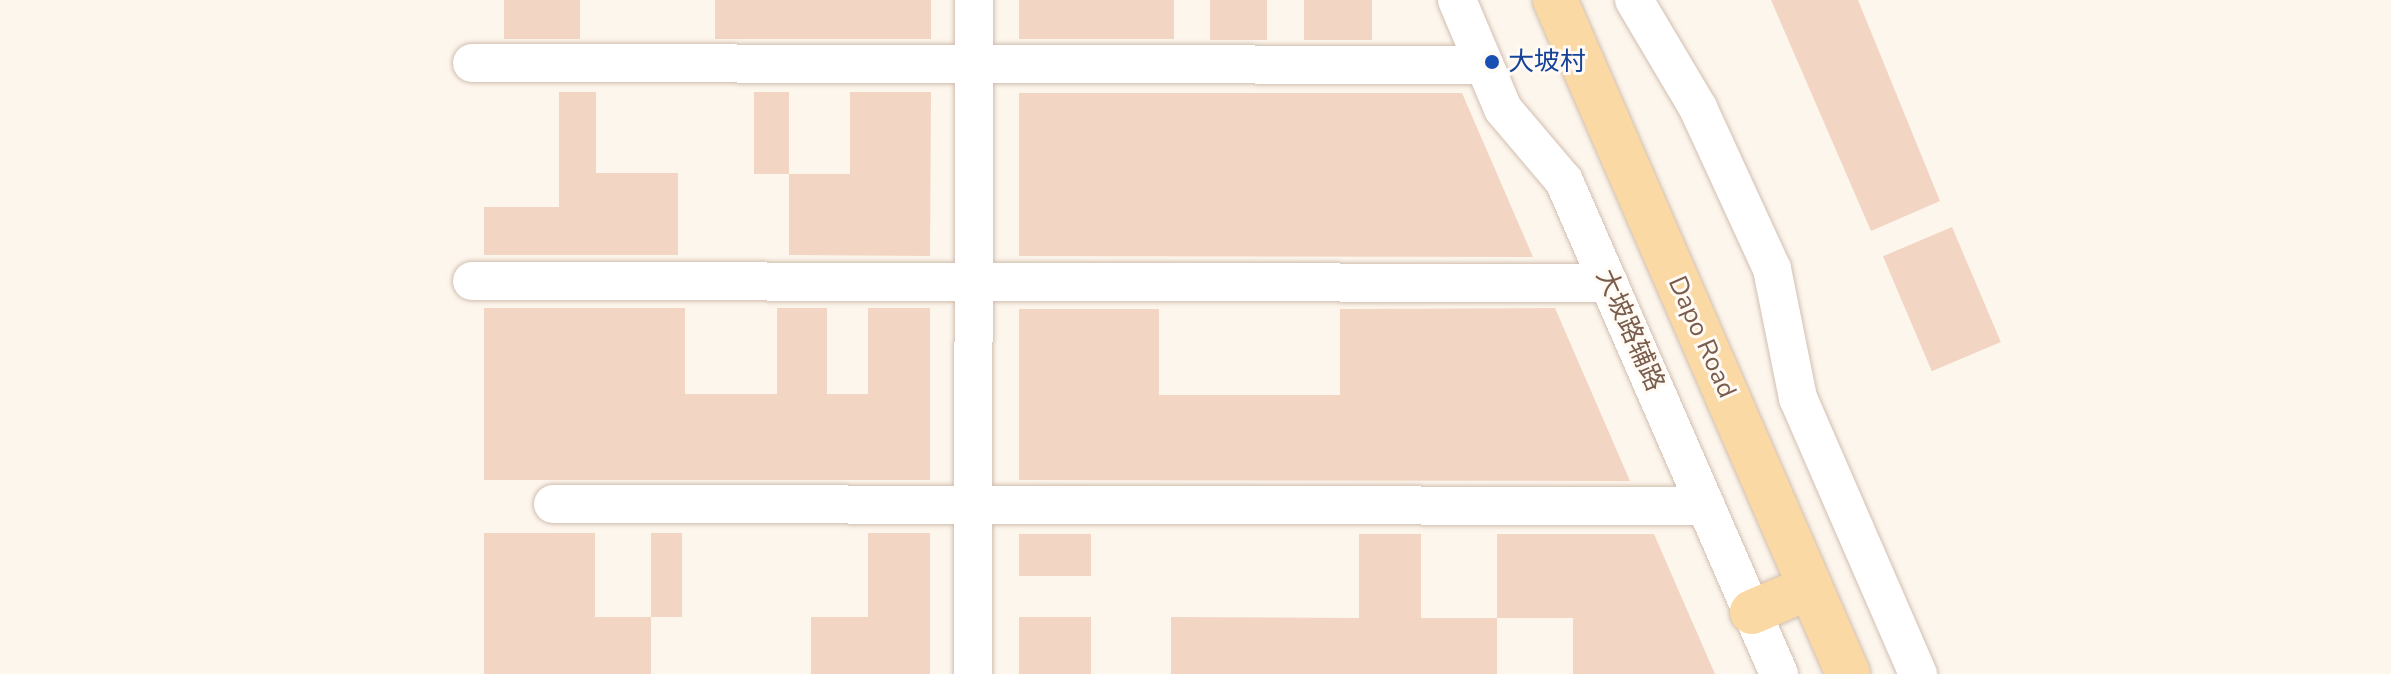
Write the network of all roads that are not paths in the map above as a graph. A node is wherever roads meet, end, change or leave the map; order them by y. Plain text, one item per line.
1 (974, 0) edge
2 (1457, 0) edge
3 (1529, 0) edge
4 (1555, 0) edge
5 (1589, 0) edge
6 (1634, 0) edge
7 (1582, 61) junction
8 (472, 63) dead end
9 (974, 64) junction
10 (1484, 65) junction
11 (472, 281) dead end
12 (974, 282) junction
13 (1609, 283) junction
14 (553, 504) dead end
15 (973, 505) junction
16 (1706, 506) junction
17 (1810, 587) junction
18 (1752, 612) junction
19 (973, 674) edge
20 (1779, 674) edge
21 (1848, 674) edge
22 (1918, 674) edge

1 - 9 street
2 - 10 street, 大坡路辅路
3 - 7 main road
4 - 7 main road, Dapo Road
5 - 7 main road
6 - 22 street
7 - 17 main road, Dapo Road
8 - 9 street
9 - 10 street
9 - 12 street
10 - 13 street, 大坡路辅路
11 - 12 street
12 - 13 street
12 - 15 street
13 - 16 street, 大坡路辅路
14 - 15 street
15 - 16 street
15 - 19 street
16 - 18 street, 大坡路辅路
17 - 18 main road
17 - 21 main road, Dapo Road
18 - 20 street, 大坡路辅路

